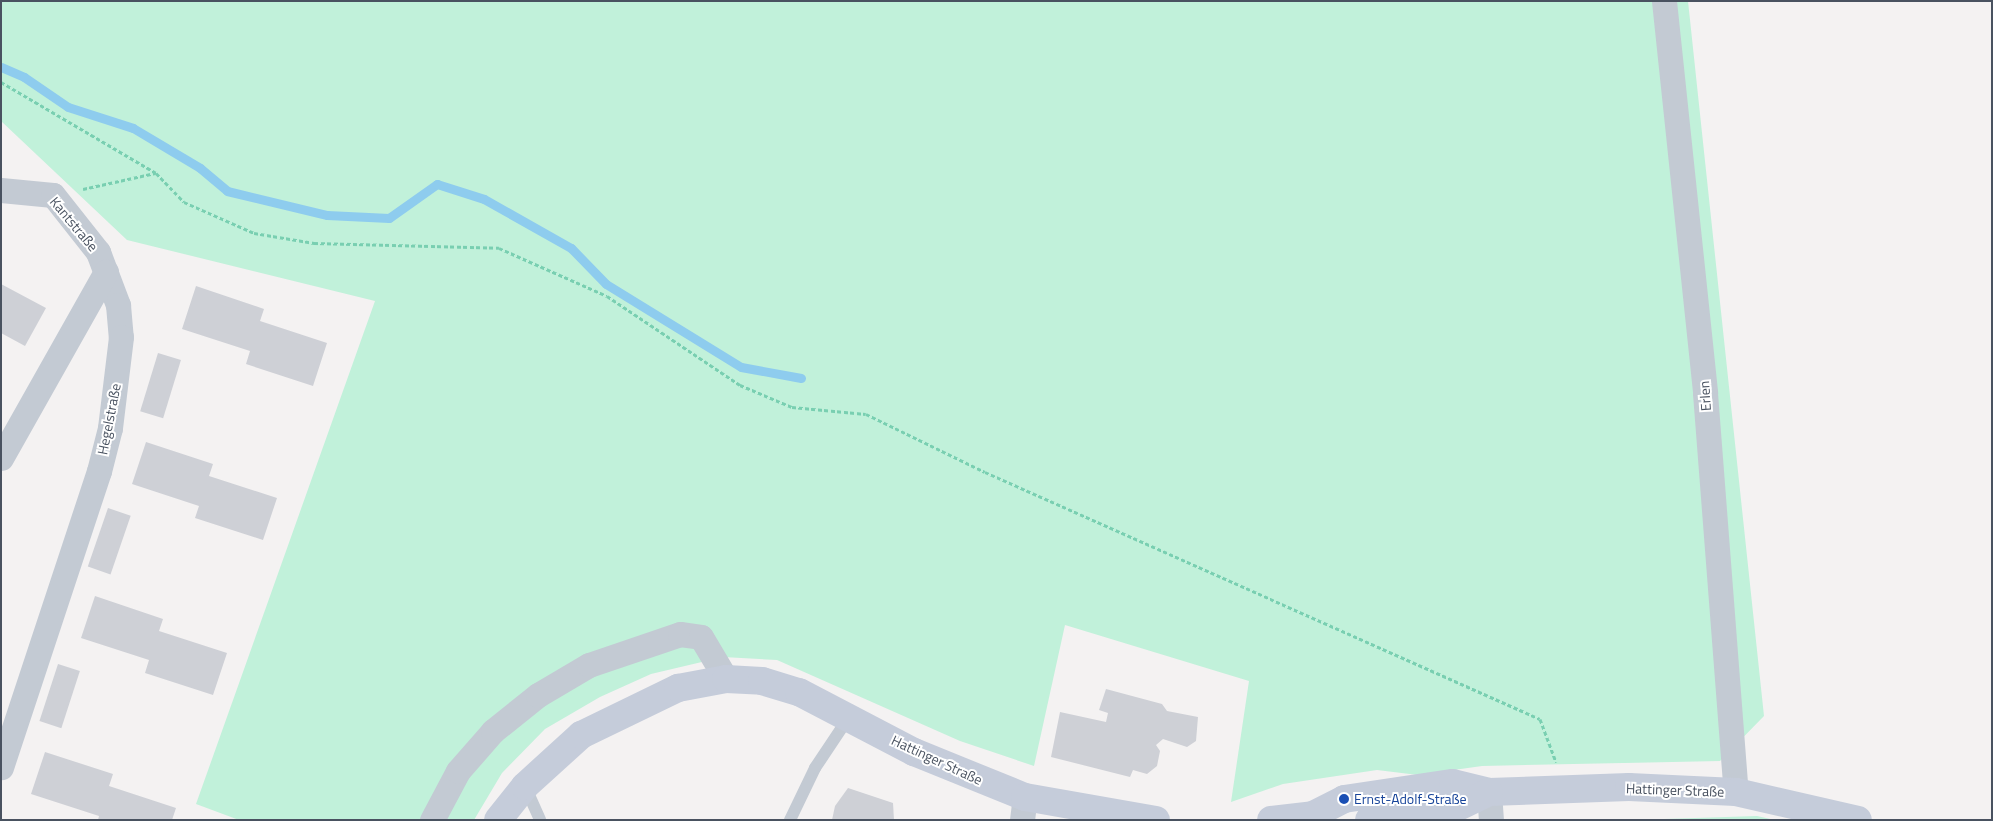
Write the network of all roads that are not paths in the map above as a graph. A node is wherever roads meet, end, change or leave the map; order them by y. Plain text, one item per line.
1 (1664, 1) edge
2 (1, 190) edge
3 (106, 272) junction
4 (1, 458) edge
5 (726, 679) junction
6 (849, 717) junction
7 (1, 767) edge
8 (525, 786) junction
9 (1489, 792) junction
10 (1736, 792) junction
11 (1024, 808) edge
12 (1322, 817) edge
13 (432, 820) edge
14 (498, 820) edge
15 (540, 820) edge
16 (790, 820) edge
17 (1156, 820) edge
18 (1271, 820) edge
19 (1369, 820) edge
20 (1491, 820) edge
21 (1858, 820) edge

1 - 10 street, Erlen
2 - 3 street, Kantstraße
3 - 4 street
3 - 7 street, Hegelstraße
5 - 6 main road, Hattinger Straße
5 - 8 main road, Hattinger Straße
5 - 13 street
6 - 11 main road, Hattinger Straße
6 - 16 lane
8 - 14 main road, Hattinger Straße
8 - 15 lane
9 - 10 main road, Hattinger Straße
9 - 12 main road, Hattinger Straße
9 - 19 main road, Hattinger Straße
9 - 20 street
10 - 21 main road, Hattinger Straße
11 - 17 main road, Hattinger Straße
12 - 18 main road, Hattinger Straße

